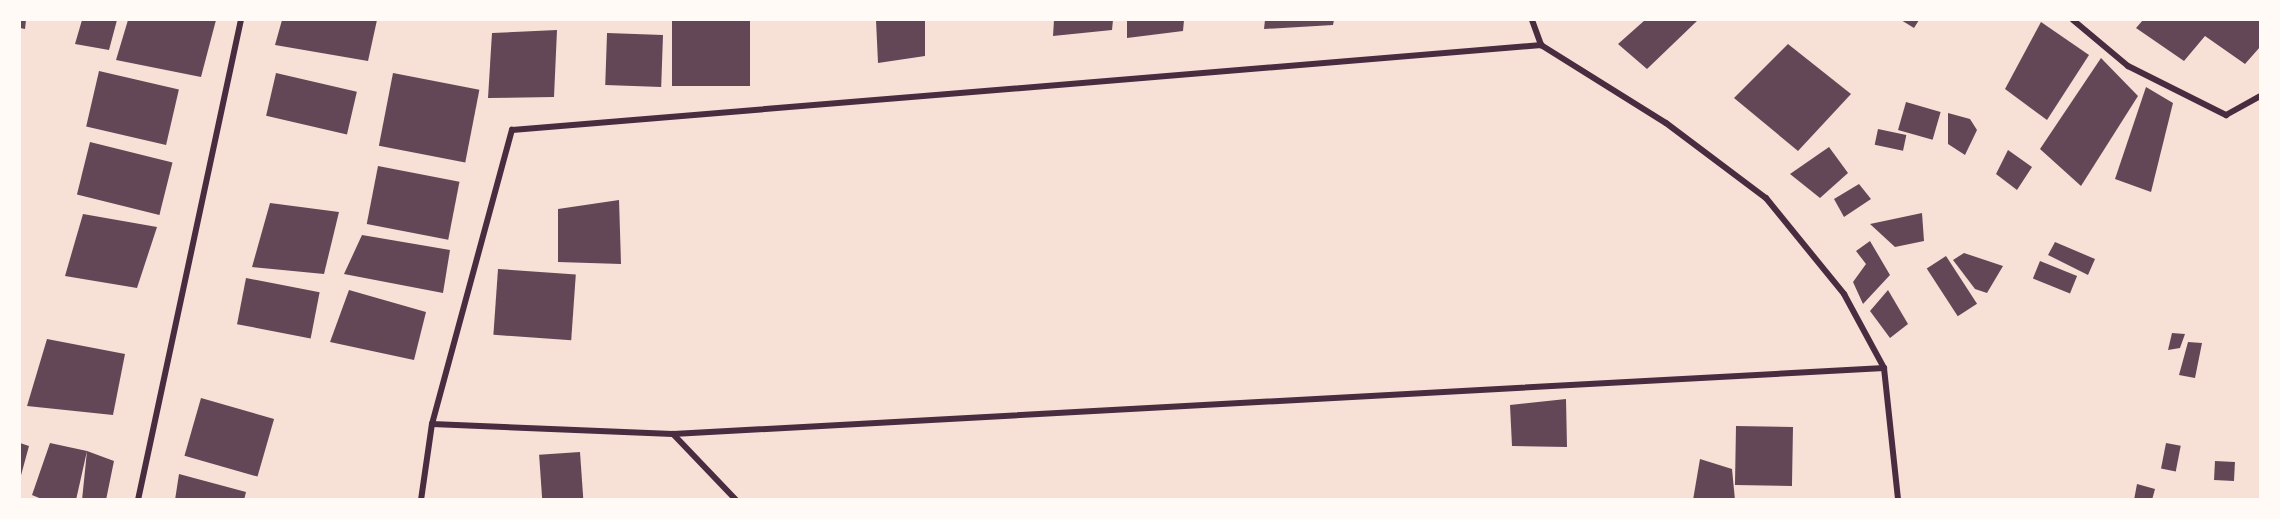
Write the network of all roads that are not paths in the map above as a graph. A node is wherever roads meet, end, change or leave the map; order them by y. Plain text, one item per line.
1 (241, 20) edge
2 (1532, 20) edge
3 (2073, 20) edge
4 (1541, 45) junction
5 (2260, 96) edge
6 (1884, 368) junction
7 (432, 424) junction
8 (673, 434) junction
9 (138, 500) edge
10 (421, 500) edge
11 (735, 500) edge
12 (1898, 500) edge

1 - 9 street
2 - 4 street
3 - 5 street
4 - 6 street
4 - 7 street
6 - 8 street
6 - 12 street
7 - 8 street
7 - 10 street
8 - 11 street

